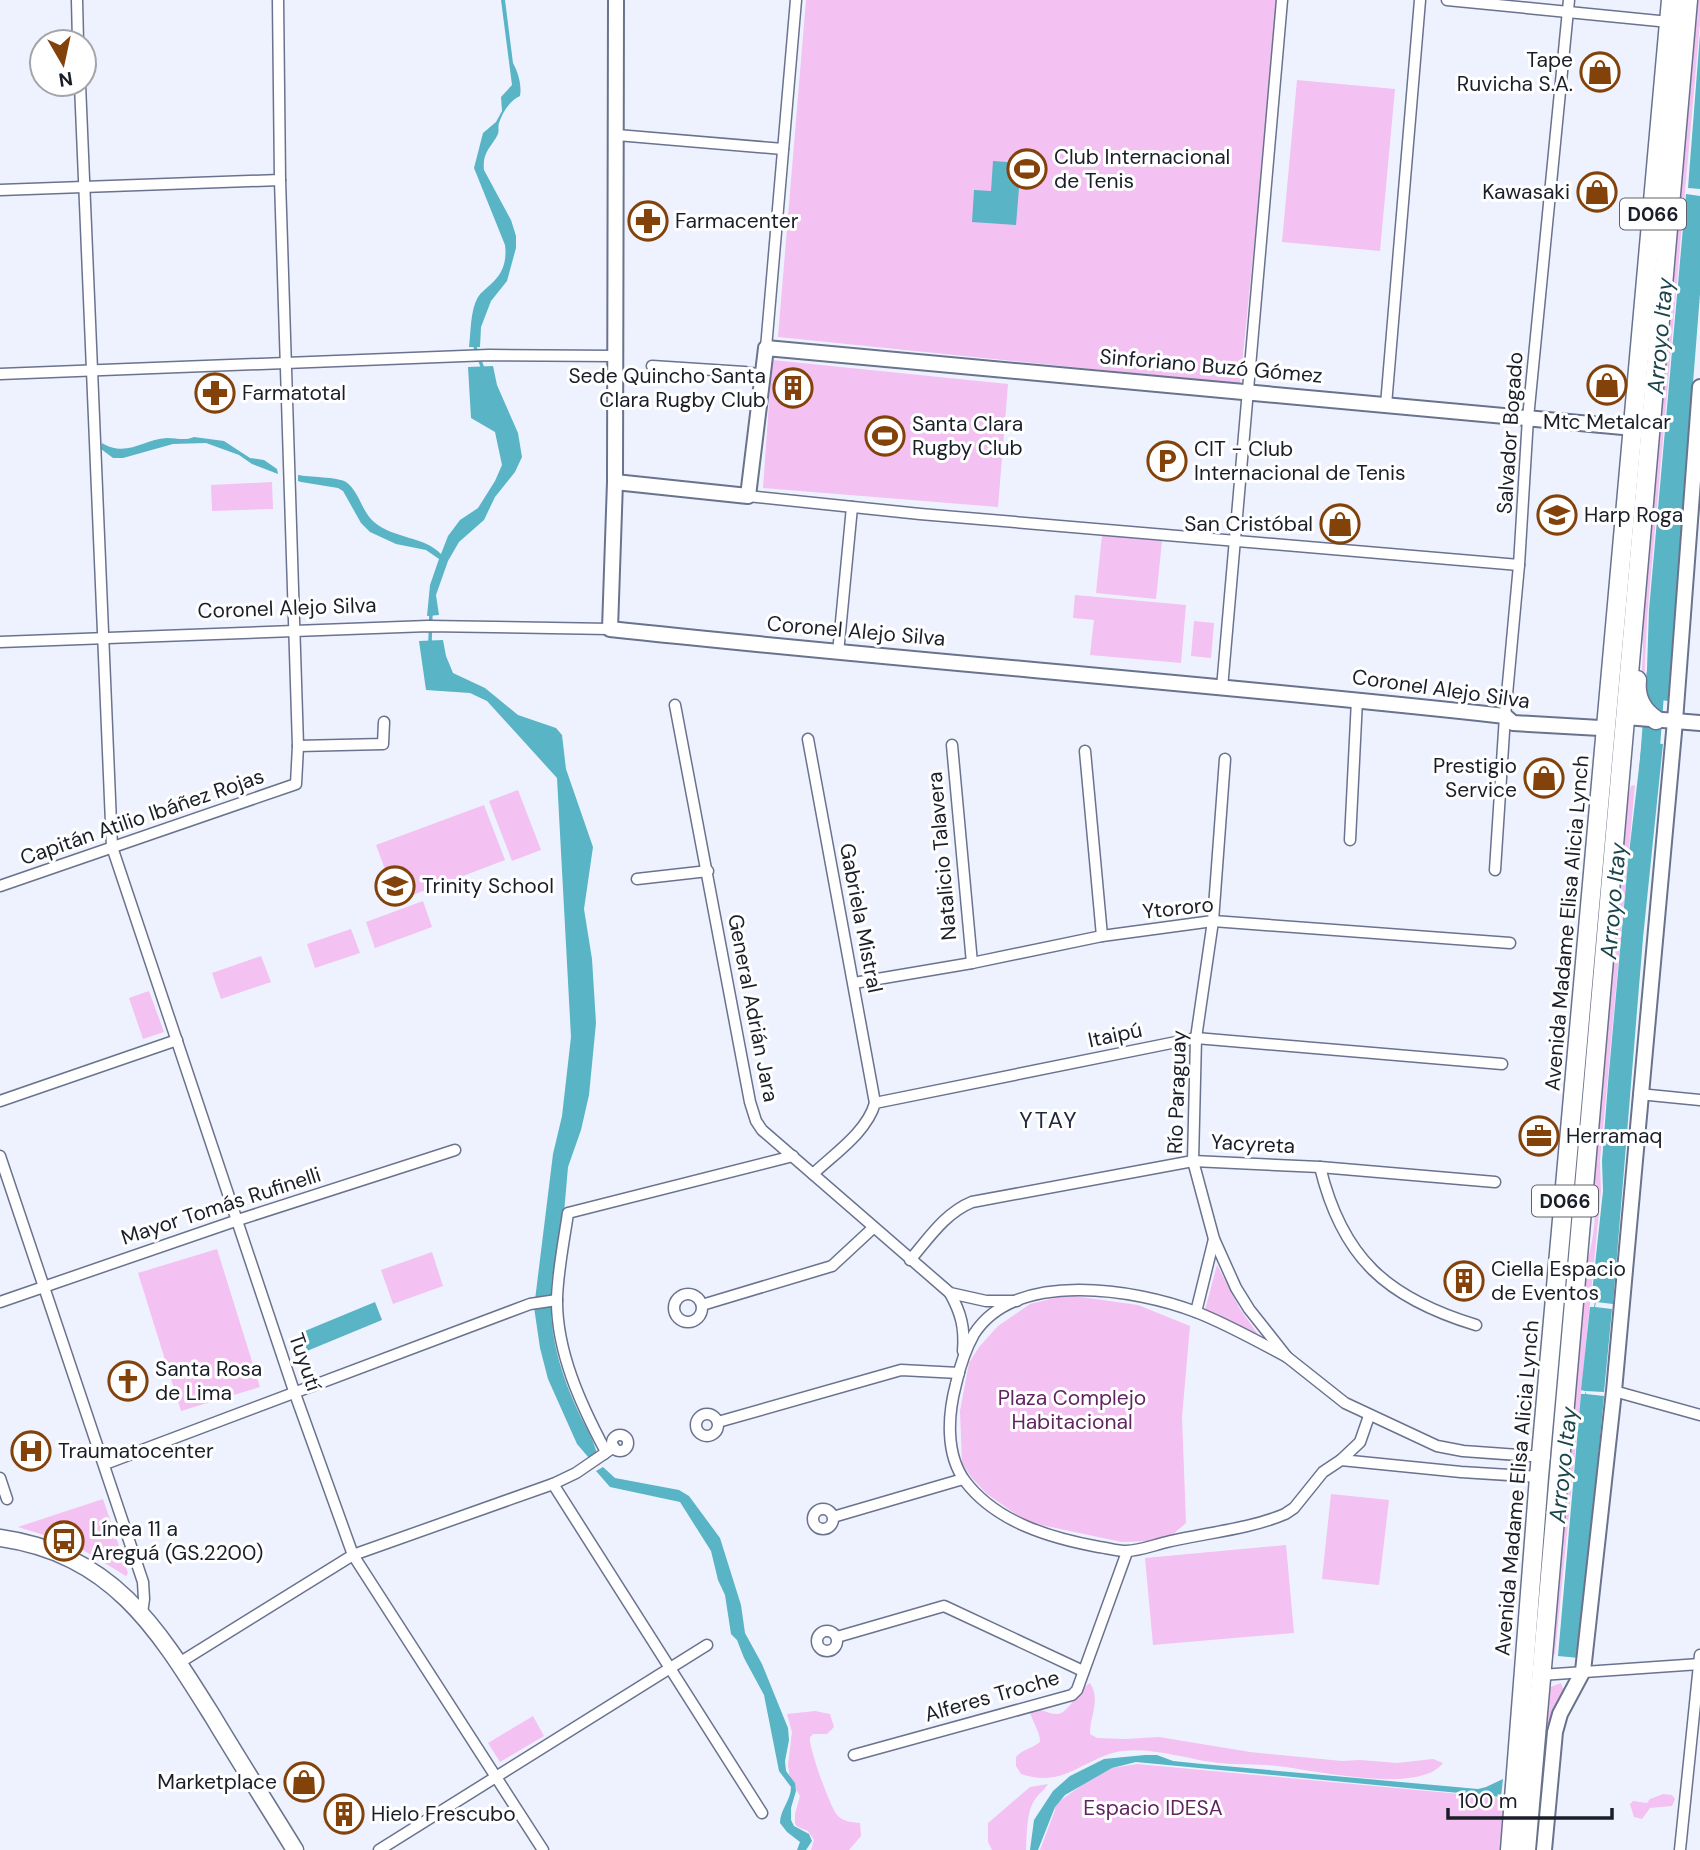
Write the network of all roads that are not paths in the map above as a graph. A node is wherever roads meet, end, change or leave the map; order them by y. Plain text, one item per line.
1 (77, 0) edge
2 (278, 0) edge
3 (616, 0) edge
4 (796, 0) edge
5 (1282, 0) edge
6 (1420, 0) edge
7 (1447, 0) edge
8 (1569, 0) edge
9 (1671, 0) edge
10 (1688, 0) edge
11 (1567, 13) junction
12 (1669, 22) junction
13 (78, 28) edge
14 (80, 98) edge
15 (617, 135) junction
16 (783, 149) junction
17 (280, 180) junction
18 (83, 187) junction
19 (0, 190) edge
20 (766, 348) junction
21 (615, 356) junction
22 (286, 363) junction
23 (652, 366) dead end
24 (92, 371) junction
25 (0, 374) edge
26 (763, 375) junction
27 (1700, 387) edge
28 (1249, 393) junction
29 (1387, 405) junction
30 (1528, 418) junction
31 (1643, 429) junction
32 (1698, 432) edge
33 (615, 482) junction
34 (748, 496) junction
35 (852, 507) junction
36 (1235, 542) junction
37 (1520, 565) junction
38 (610, 629) junction
39 (294, 631) junction
40 (104, 638) junction
41 (0, 642) edge
42 (838, 653) junction
43 (1222, 688) junction
44 (1357, 700) junction
45 (675, 705) dead end
46 (1505, 716) junction
47 (1651, 717) junction
48 (384, 722) dead end
49 (1700, 723) edge
50 (1607, 725) junction
51 (808, 739) dead end
52 (951, 745) dead end
53 (298, 746) junction
54 (1085, 751) dead end
55 (1225, 759) dead end
56 (1350, 840) dead end
57 (112, 848) junction
58 (1495, 870) dead end
59 (708, 871) junction
60 (636, 879) dead end
61 (0, 886) edge
62 (1213, 921) junction
63 (1102, 936) junction
64 (1510, 943) dead end
65 (972, 963) junction
66 (854, 983) junction
67 (1196, 1038) junction
68 (177, 1040) junction
69 (1502, 1064) dead end
70 (1640, 1094) junction
71 (1700, 1100) edge
72 (0, 1101) edge
73 (875, 1104) junction
74 (455, 1150) dead end
75 (0, 1156) edge
76 (793, 1156) junction
77 (1194, 1161) junction
78 (1320, 1167) junction
79 (813, 1174) junction
80 (1495, 1182) dead end
81 (238, 1220) junction
82 (873, 1228) junction
83 (1214, 1240) junction
84 (910, 1260) junction
85 (44, 1286) junction
86 (950, 1293) junction
87 (557, 1300) junction
88 (1017, 1301) junction
89 (0, 1302) edge
90 (702, 1305) dead end
91 (1196, 1312) junction
92 (1476, 1325) dead end
93 (1287, 1357) junction
94 (962, 1358) junction
95 (959, 1373) junction
96 (294, 1391) junction
97 (1614, 1391) junction
98 (1700, 1415) edge
99 (1369, 1416) junction
100 (718, 1422) dead end
101 (614, 1447) dead end
102 (604, 1454) junction
103 (1560, 1454) junction
104 (1541, 1457) junction
105 (1341, 1460) junction
106 (104, 1464) junction
107 (1539, 1476) junction
108 (0, 1478) edge
109 (1558, 1478) junction
110 (963, 1479) junction
111 (552, 1484) junction
112 (7, 1499) dead end
113 (833, 1517) dead end
114 (0, 1538) edge
115 (1127, 1552) junction
116 (353, 1555) junction
117 (142, 1613) junction
118 (837, 1637) dead end
119 (707, 1645) dead end
120 (1700, 1655) edge
121 (179, 1663) junction
122 (1700, 1664) edge
123 (669, 1669) junction
124 (1083, 1671) junction
125 (1583, 1671) junction
126 (1541, 1675) junction
127 (854, 1755) dead end
128 (496, 1777) junction
129 (762, 1812) dead end
130 (1518, 1849) edge
131 (295, 1850) edge
132 (379, 1850) edge
133 (543, 1850) edge
134 (1544, 1850) edge
135 (1681, 1850) edge

1 - 13 street
2 - 17 street
3 - 15 main road
4 - 16 street
5 - 28 street
6 - 29 street
7 - 11 street
8 - 11 street, Salvador Bogado
9 - 12 highway, Avenida Madame Elisa Alicia Lynch / D066
10 - 31 highway, Avenida Madame Elisa Alicia Lynch / D066
11 - 12 street
11 - 30 street, Salvador Bogado
12 - 31 highway, Avenida Madame Elisa Alicia Lynch / D066
14 - 18 street, Tuyutí
15 - 16 street
15 - 21 main road
16 - 20 street
17 - 18 street
17 - 22 street
18 - 19 street
18 - 24 street, Tuyutí
20 - 26 main road
20 - 28 main road, Sinforiano Buzó Gómez
21 - 22 street
21 - 33 main road
22 - 24 street
22 - 39 street
23 - 26 street
24 - 25 street
24 - 40 street, Tuyutí
26 - 34 main road
27 - 32 main road
28 - 29 main road, Sinforiano Buzó Gómez
28 - 36 street
29 - 30 main road, Sinforiano Buzó Gómez
30 - 31 main road, Sinforiano Buzó Gómez
30 - 37 street, Salvador Bogado
31 - 47 highway, Avenida Madame Elisa Alicia Lynch / D066
31 - 50 highway, Avenida Madame Elisa Alicia Lynch / D066
32 - 47 main road
33 - 34 main road
33 - 38 main road
34 - 35 street
35 - 36 street
35 - 42 street
36 - 37 street
36 - 43 street
37 - 46 street, Salvador Bogado
38 - 39 street, Coronel Alejo Silva
38 - 42 main road, Coronel Alejo Silva
39 - 40 street, Coronel Alejo Silva
39 - 53 street
40 - 41 street, Coronel Alejo Silva
40 - 57 street, Tuyutí
42 - 43 main road, Coronel Alejo Silva
43 - 44 main road, Coronel Alejo Silva
44 - 46 main road, Coronel Alejo Silva
44 - 56 street
45 - 59 street, General Adrián Jara
46 - 50 main road, Coronel Alejo Silva
46 - 58 street, Salvador Bogado
47 - 49 main road, Coronel Alejo Silva
47 - 50 highway, Coronel Alejo Silva
47 - 70 main road
47 - 103 highway, Avenida Madame Elisa Alicia Lynch / D066
48 - 53 street
50 - 104 highway, Avenida Madame Elisa Alicia Lynch / D066
51 - 66 street, Gabriela Mistral
52 - 65 street, Natalicio Talavera
53 - 57 street, Capitán Atilio Ibáñez Rojas
54 - 63 street
55 - 62 street, Río Paraguay
57 - 61 street, Capitán Atilio Ibáñez Rojas
57 - 68 street, Tuyutí
59 - 60 street
59 - 76 street, General Adrián Jara
62 - 63 street, Ytororo
62 - 64 street, Ytororo
62 - 67 street, Río Paraguay
63 - 65 street, Ytororo
65 - 66 street, Ytororo
66 - 73 street, Gabriela Mistral
67 - 69 street, Itaipú
67 - 73 street, Itaipú
67 - 77 street, Río Paraguay
68 - 72 street
68 - 81 street, Tuyutí
70 - 71 street
70 - 97 main road
73 - 79 street
74 - 81 street, Mayor Tomás Rufinelli
75 - 85 street
76 - 79 street, General Adrián Jara
76 - 87 street
77 - 78 street, Yacyreta
77 - 83 street, Río Paraguay
77 - 84 street, Yacyreta
78 - 80 street, Yacyreta
78 - 92 street
79 - 82 street, General Adrián Jara
81 - 85 street, Mayor Tomás Rufinelli
81 - 96 street, Tuyutí
82 - 84 street, General Adrián Jara
82 - 90 street
83 - 91 street
83 - 93 street, Río Paraguay
84 - 86 street, General Adrián Jara
85 - 89 street, Mayor Tomás Rufinelli
85 - 106 street
86 - 88 street, General Adrián Jara
86 - 94 street
87 - 96 street
87 - 102 street
88 - 91 street
88 - 94 street
91 - 93 street
93 - 99 street, Río Paraguay
94 - 95 street
95 - 100 street
95 - 110 street
96 - 106 street
96 - 116 street, Tuyutí
97 - 98 street
97 - 125 main road
99 - 104 street, Río Paraguay
99 - 105 street
101 - 102 street
102 - 111 street
103 - 104 street, Río Paraguay
103 - 109 highway, Avenida Madame Elisa Alicia Lynch / D066
104 - 107 highway, Avenida Madame Elisa Alicia Lynch / D066
105 - 107 street
105 - 115 street
106 - 117 street
107 - 109 street
107 - 130 highway, Avenida Madame Elisa Alicia Lynch / D066
108 - 112 street
109 - 126 highway, Avenida Madame Elisa Alicia Lynch / D066
110 - 113 street
110 - 115 street
111 - 116 street
111 - 123 street
114 - 117 main road
115 - 124 street, Alferes Troche
116 - 121 street
116 - 128 street, Tuyutí
117 - 121 main road
118 - 124 street
119 - 123 street
120 - 122 street
121 - 131 main road
122 - 125 street
122 - 135 street
123 - 128 street
123 - 129 street
124 - 127 street, Alferes Troche
125 - 126 street
125 - 134 main road
126 - 130 highway, Avenida Madame Elisa Alicia Lynch / D066
128 - 132 street
128 - 133 street, Tuyutí

